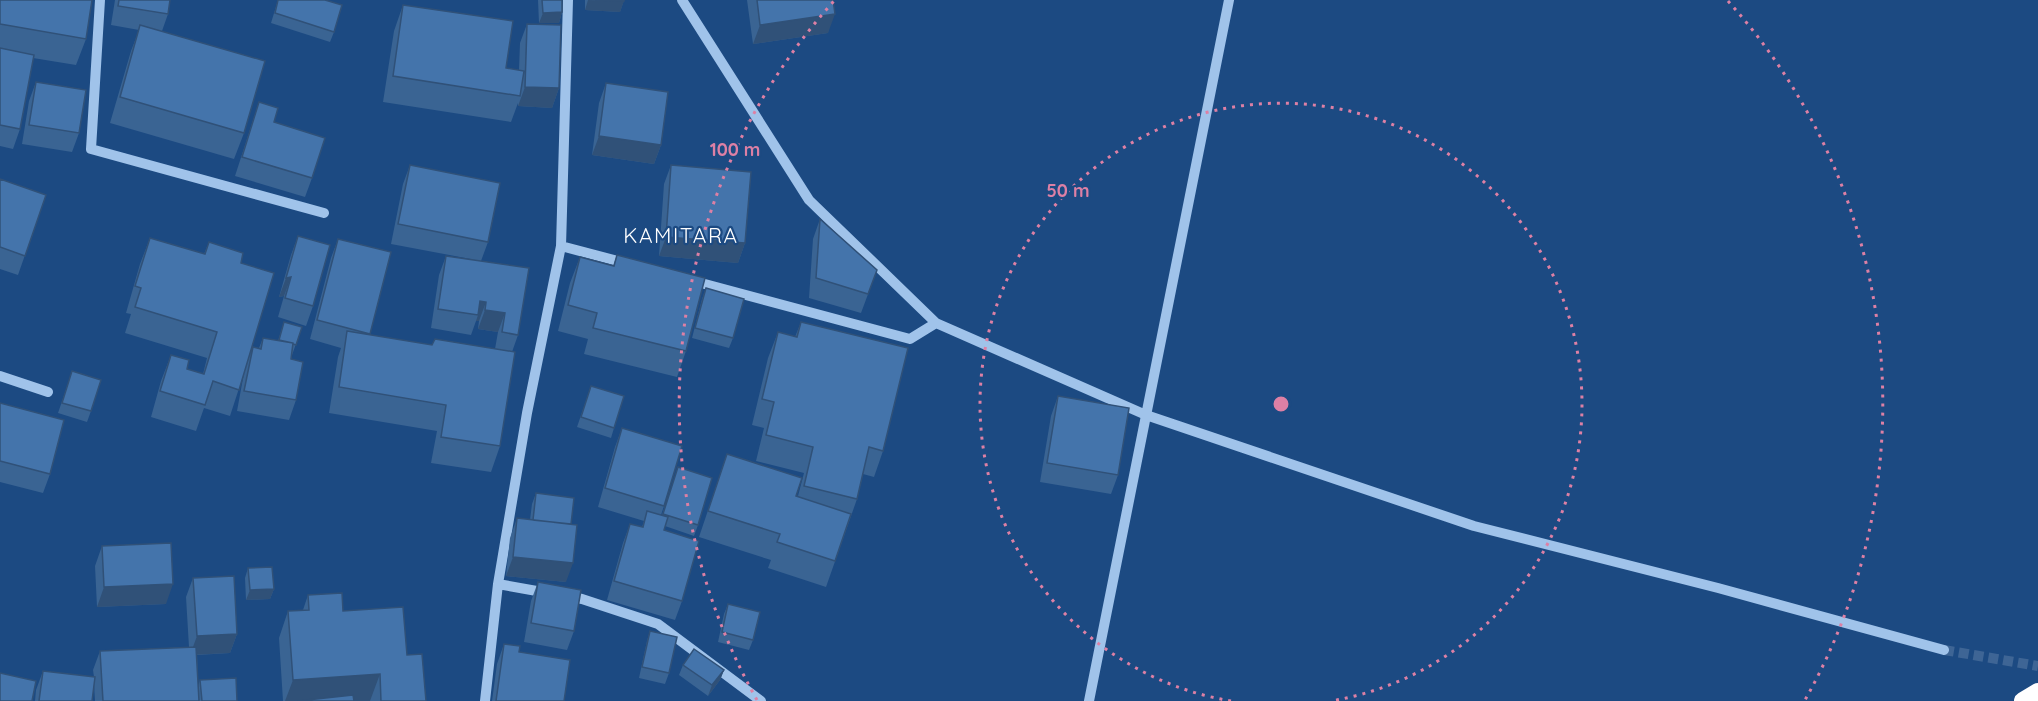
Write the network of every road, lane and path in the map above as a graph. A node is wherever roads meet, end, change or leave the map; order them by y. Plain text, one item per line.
1 (100, 0) edge
2 (568, 0) edge
3 (682, 0) edge
4 (1229, 0) edge
5 (324, 213) dead end
6 (561, 246) junction
7 (640, 267) edge
8 (674, 276) edge
9 (936, 323) junction
10 (0, 376) edge
11 (48, 392) dead end
12 (1146, 415) junction
13 (498, 584) junction
14 (1944, 650) tunnel mouth
15 (2038, 692) edge
16 (485, 701) edge
17 (761, 701) edge
18 (1089, 701) edge
19 (2023, 701) edge

1 - 5 street
2 - 6 street
3 - 9 street
4 - 12 street
6 - 7 street
6 - 13 street
8 - 9 street
9 - 12 street
10 - 11 street
12 - 14 street
12 - 18 street
13 - 16 street
13 - 17 street
15 - 19 highway

